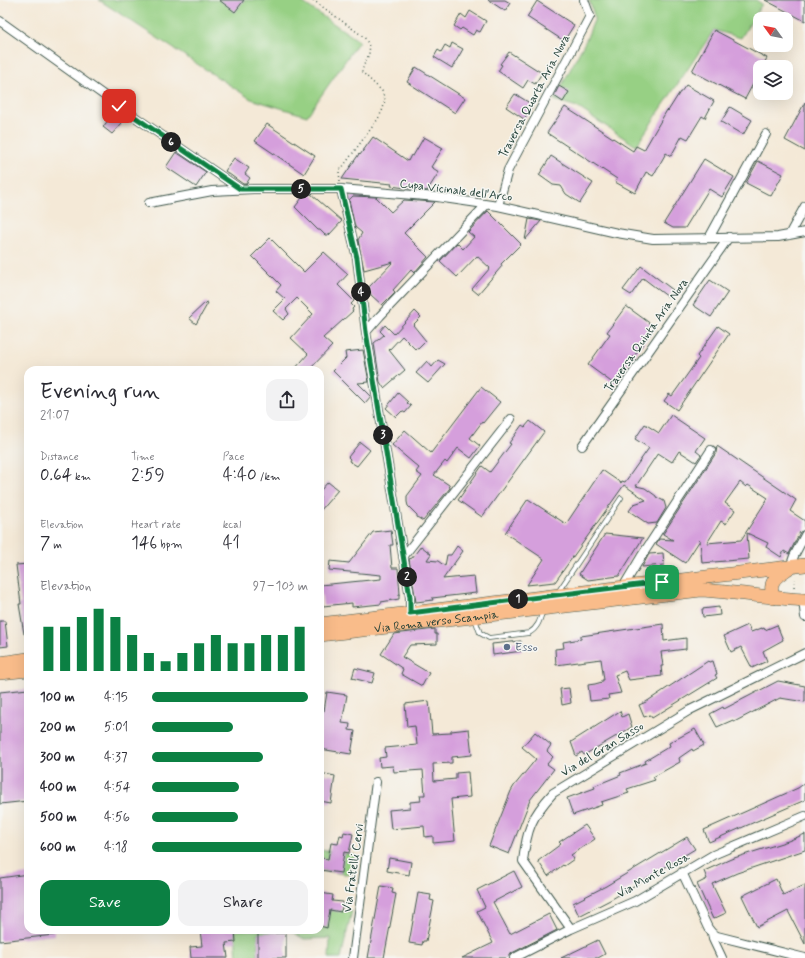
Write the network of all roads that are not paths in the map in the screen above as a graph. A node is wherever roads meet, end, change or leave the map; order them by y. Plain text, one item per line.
1 (584, 0) edge
2 (0, 21) edge
3 (766, 134) dead end
4 (240, 189) junction
5 (341, 189) junction
6 (149, 203) dead end
7 (486, 205) junction
8 (498, 206) junction
9 (805, 206) edge
10 (805, 232) edge
11 (789, 235) junction
12 (730, 237) junction
13 (709, 238) junction
14 (366, 332) junction
15 (511, 419) dead end
16 (582, 446) dead end
17 (711, 450) dead end
18 (621, 498) dead end
19 (805, 535) edge
20 (403, 557) junction
21 (805, 565) edge
22 (793, 573) junction
23 (623, 587) junction
24 (556, 595) junction
25 (801, 597) edge
26 (773, 598) junction
27 (548, 608) junction
28 (410, 613) junction
29 (474, 617) junction
30 (805, 617) edge
31 (324, 624) edge
32 (324, 635) edge
33 (805, 653) edge
34 (24, 660) edge
35 (0, 663) edge
36 (24, 670) edge
37 (0, 673) edge
38 (376, 782) dead end
39 (805, 816) edge
40 (682, 872) junction
41 (571, 928) junction
42 (712, 933) junction
43 (353, 958) edge
44 (514, 958) edge
45 (722, 958) edge
46 (805, 958) edge

1 - 8 street, Traversa Quarta Aria Nova
2 - 4 street
3 - 13 street
4 - 5 street, Cupa Vicinale dell'Arco
4 - 6 street, Cupa Vicinale dell'Arco
5 - 7 street, Cupa Vicinale dell'Arco
5 - 14 street
7 - 8 street, Cupa Vicinale dell'Arco
7 - 14 street
8 - 13 street, Cupa Vicinale dell'Arco
9 - 11 street
10 - 11 street, Cupa Vicinale dell'Arco
11 - 12 street, Cupa Vicinale dell'Arco
12 - 13 street, Cupa Vicinale dell'Arco
12 - 16 street, Traversa Quinta Aria Nova
14 - 20 street
15 - 20 street
17 - 23 street
18 - 24 lane
19 - 22 street
20 - 28 street
21 - 22 main road, Via Roma verso Scampia
22 - 23 main road, Via Roma verso Scampia
22 - 26 main road
23 - 24 main road, Via Roma verso Scampia
24 - 27 lane
24 - 28 main road, Via Roma verso Scampia
25 - 26 main road, Via Roma verso Scampia
25 - 30 street
26 - 27 main road, Via Roma verso Scampia
27 - 29 main road, Via Roma verso Scampia
27 - 29 lane
28 - 31 main road, Via Roma verso Scampia
29 - 32 main road, Via Roma verso Scampia
33 - 41 street, Via del Gran Sasso
34 - 35 main road
36 - 37 main road
38 - 43 street, Via Fratelli Cervi
39 - 40 street, Via Monte Rosa
40 - 41 street, Via Monte Rosa
40 - 42 street
41 - 44 street, Via Monte Rosa
42 - 45 street
42 - 46 street

